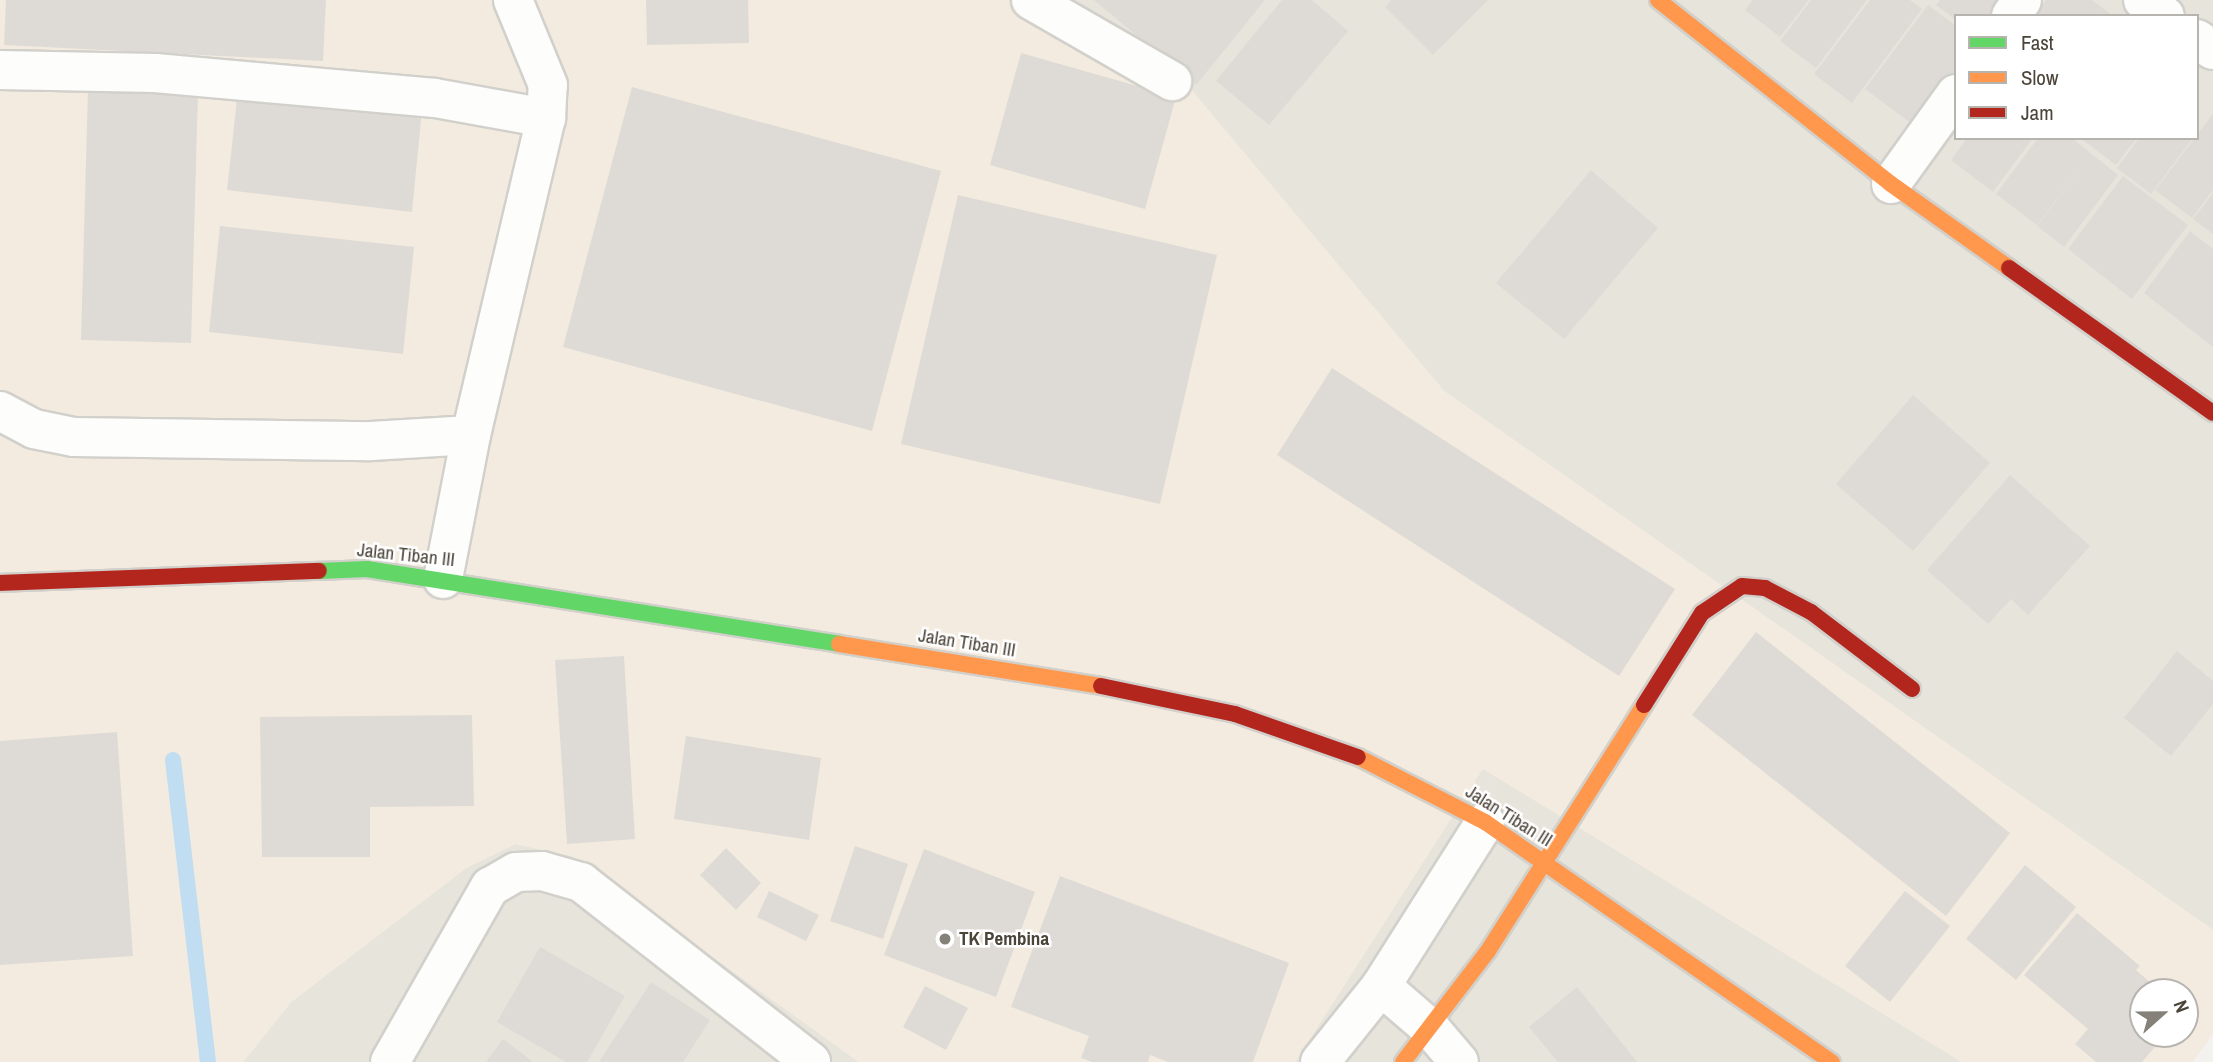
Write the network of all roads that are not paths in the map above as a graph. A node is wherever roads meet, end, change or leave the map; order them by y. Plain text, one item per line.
1 (513, 0) edge
2 (1031, 0) edge
3 (1658, 0) edge
4 (2143, 0) edge
5 (2162, 14) edge
6 (0, 70) edge
7 (1172, 81) dead end
8 (1954, 97) edge
9 (546, 118) junction
10 (1892, 184) junction
11 (0, 411) edge
12 (2213, 413) edge
13 (471, 435) junction
14 (443, 579) junction
15 (0, 583) edge
16 (1912, 689) dead end
17 (1485, 822) junction
18 (1543, 861) junction
19 (1381, 986) junction
20 (1431, 1029) junction
21 (390, 1062) edge
22 (811, 1062) edge
23 (1320, 1062) edge
24 (1403, 1062) edge
25 (1459, 1062) edge
26 (1832, 1062) edge

1 - 9 street
2 - 7 street
3 - 10 street
4 - 5 street
6 - 9 street
8 - 10 street
9 - 13 street
10 - 12 street
11 - 13 street
13 - 14 street
14 - 15 street, Jalan Tiban III
14 - 17 street, Jalan Tiban III
16 - 18 street
17 - 18 street, Jalan Tiban III
17 - 19 street
18 - 20 street
18 - 26 street, Jalan Tiban III
19 - 20 street
19 - 23 street
20 - 24 street
20 - 25 street
21 - 22 street

